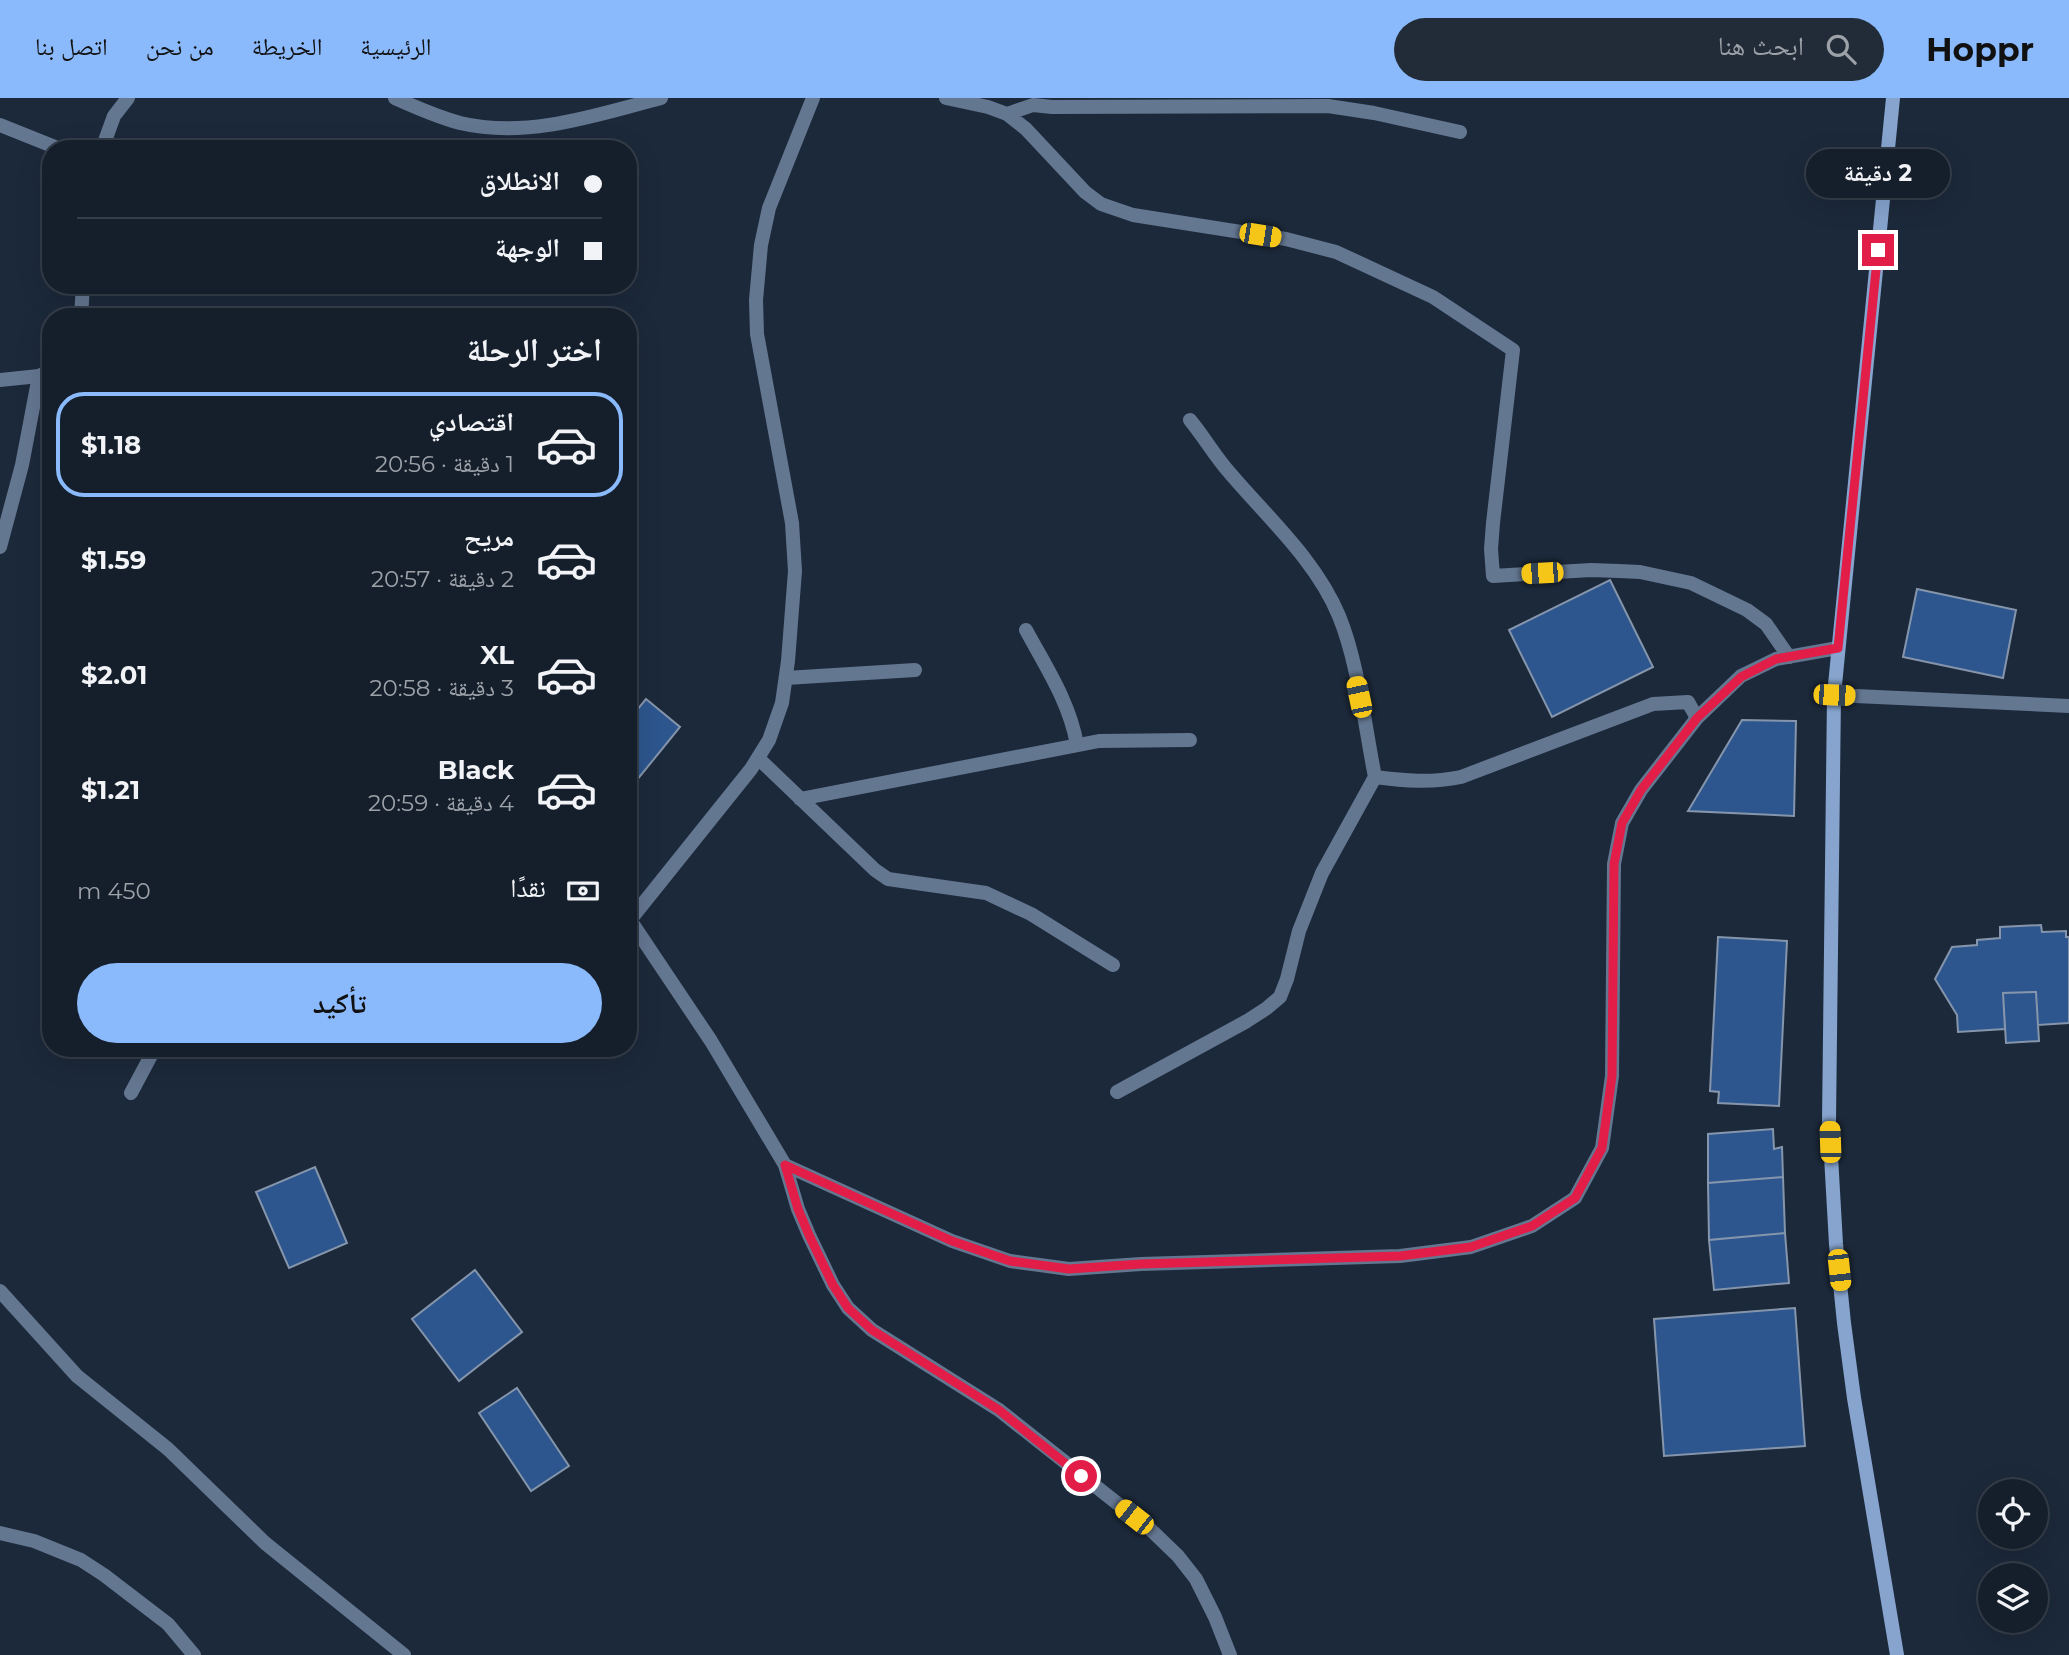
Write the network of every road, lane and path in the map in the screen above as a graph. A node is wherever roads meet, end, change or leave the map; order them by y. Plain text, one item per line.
1 (128, 98) edge
2 (395, 98) edge
3 (661, 98) edge
4 (813, 98) edge
5 (946, 98) edge
6 (1893, 98) edge
7 (1007, 114) junction
8 (0, 125) edge
9 (1460, 132) dead end
10 (105, 140) edge
11 (42, 142) edge
12 (42, 373) edge
13 (0, 380) edge
14 (42, 385) edge
15 (1191, 420) dead end
16 (0, 547) edge
17 (1026, 630) dead end
18 (1838, 648) junction
19 (1789, 657) junction
20 (915, 670) dead end
21 (786, 678) junction
22 (1834, 695) junction
23 (2069, 706) edge
24 (1697, 718) junction
25 (1190, 740) dead end
26 (1077, 745) junction
27 (758, 758) junction
28 (1376, 777) junction
29 (800, 799) junction
30 (637, 911) edge
31 (637, 933) edge
32 (1113, 965) dead end
33 (150, 1057) edge
34 (1116, 1092) dead end
35 (131, 1093) dead end
36 (785, 1165) junction
37 (0, 1291) edge
38 (0, 1534) edge
39 (194, 1655) edge
40 (404, 1655) edge
41 (1230, 1655) edge
42 (1897, 1655) edge

1 - 10 street
2 - 3 street
4 - 21 street
5 - 7 street
6 - 18 main road
7 - 9 street
7 - 19 street
8 - 11 street
12 - 13 street
14 - 16 street
15 - 28 street
17 - 26 street
18 - 19 street
18 - 22 main road
19 - 24 street
20 - 21 street
21 - 27 street
22 - 23 street
22 - 42 main road
24 - 28 street
24 - 36 street
25 - 26 street
26 - 29 street
27 - 29 street
27 - 30 street
28 - 34 street
29 - 32 street
31 - 36 street
33 - 35 street
36 - 41 street
37 - 40 street
38 - 39 street

